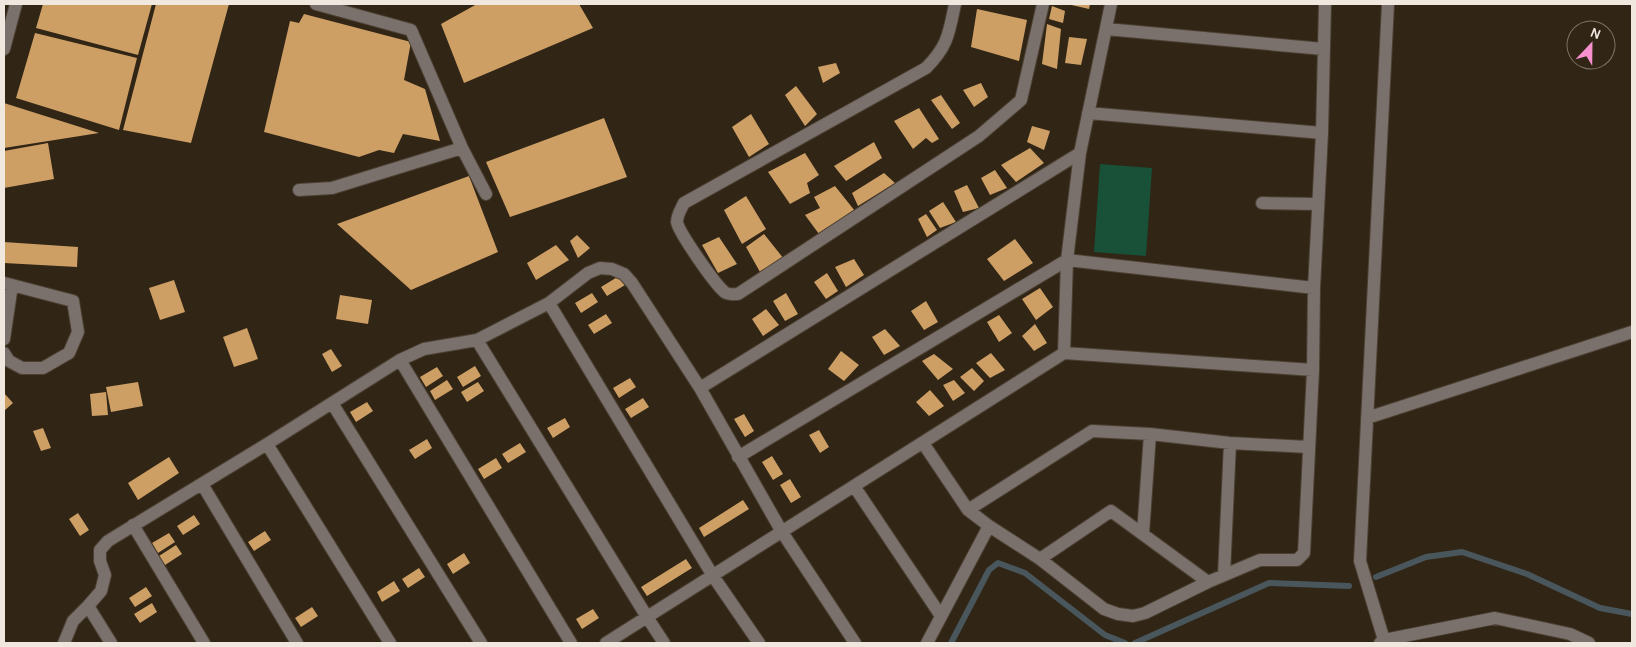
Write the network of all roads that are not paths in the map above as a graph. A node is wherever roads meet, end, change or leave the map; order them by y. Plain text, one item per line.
1 (16, 4) edge
2 (316, 4) edge
3 (955, 4) edge
4 (1043, 4) edge
5 (1111, 4) edge
6 (1325, 4) edge
7 (1388, 4) edge
8 (1106, 29) junction
9 (4, 49) edge
10 (1323, 49) junction
11 (1088, 113) junction
12 (1322, 133) junction
13 (462, 148) junction
14 (1080, 153) junction
15 (300, 190) dead end
16 (486, 194) dead end
17 (1262, 203) dead end
18 (1317, 204) junction
19 (1067, 260) junction
20 (8, 284) edge
21 (1314, 288) junction
22 (549, 303) junction
23 (1632, 332) edge
24 (4, 339) edge
25 (477, 340) junction
26 (4, 353) edge
27 (1064, 353) junction
28 (400, 360) junction
29 (1313, 370) junction
30 (700, 388) junction
31 (332, 403) junction
32 (1367, 418) junction
33 (1150, 434) junction
34 (923, 443) junction
35 (1230, 443) junction
36 (267, 444) junction
37 (1308, 447) junction
38 (738, 457) junction
39 (202, 484) junction
40 (854, 486) junction
41 (968, 510) junction
42 (134, 525) junction
43 (988, 526) junction
44 (782, 532) junction
45 (1143, 534) junction
46 (1040, 559) junction
47 (1224, 575) junction
48 (713, 576) junction
49 (1208, 582) junction
50 (88, 606) junction
51 (941, 616) junction
52 (647, 618) junction
53 (1382, 642) edge
54 (64, 643) edge
55 (111, 643) edge
56 (204, 643) edge
57 (297, 643) edge
58 (390, 643) edge
59 (481, 643) edge
60 (571, 643) edge
61 (606, 643) edge
62 (664, 643) edge
63 (759, 643) edge
64 (855, 643) edge
65 (927, 643) edge
66 (1589, 643) edge

1 - 9 street
2 - 13 street
3 - 4 street
5 - 8 street
6 - 10 street
7 - 32 street
8 - 10 street
8 - 11 street
10 - 12 street
11 - 12 street
11 - 14 street
12 - 18 street
13 - 15 street
13 - 16 street
14 - 19 street
14 - 30 street
17 - 18 street
18 - 21 street
19 - 21 street
19 - 27 street
19 - 38 street
20 - 24 street
20 - 26 street
21 - 29 street
22 - 25 street
22 - 30 street
22 - 48 street
23 - 32 street
25 - 28 street
25 - 52 street
27 - 29 street
27 - 34 street
28 - 31 street
28 - 60 street
29 - 37 street
30 - 38 street
31 - 36 street
31 - 59 street
32 - 53 street
33 - 35 street
33 - 41 street
33 - 45 street
34 - 40 street
34 - 41 street
35 - 37 street
35 - 47 street
36 - 39 street
36 - 58 street
37 - 47 street
38 - 44 street
39 - 42 street
39 - 57 street
40 - 44 street
40 - 51 street
41 - 43 street
42 - 50 street
42 - 56 street
43 - 46 street
43 - 51 street
44 - 48 street
44 - 64 street
45 - 46 street
45 - 49 street
46 - 49 street
47 - 49 street
48 - 52 street
48 - 63 street
50 - 54 street
50 - 55 street
51 - 65 street
52 - 61 street
52 - 62 street
53 - 66 street

